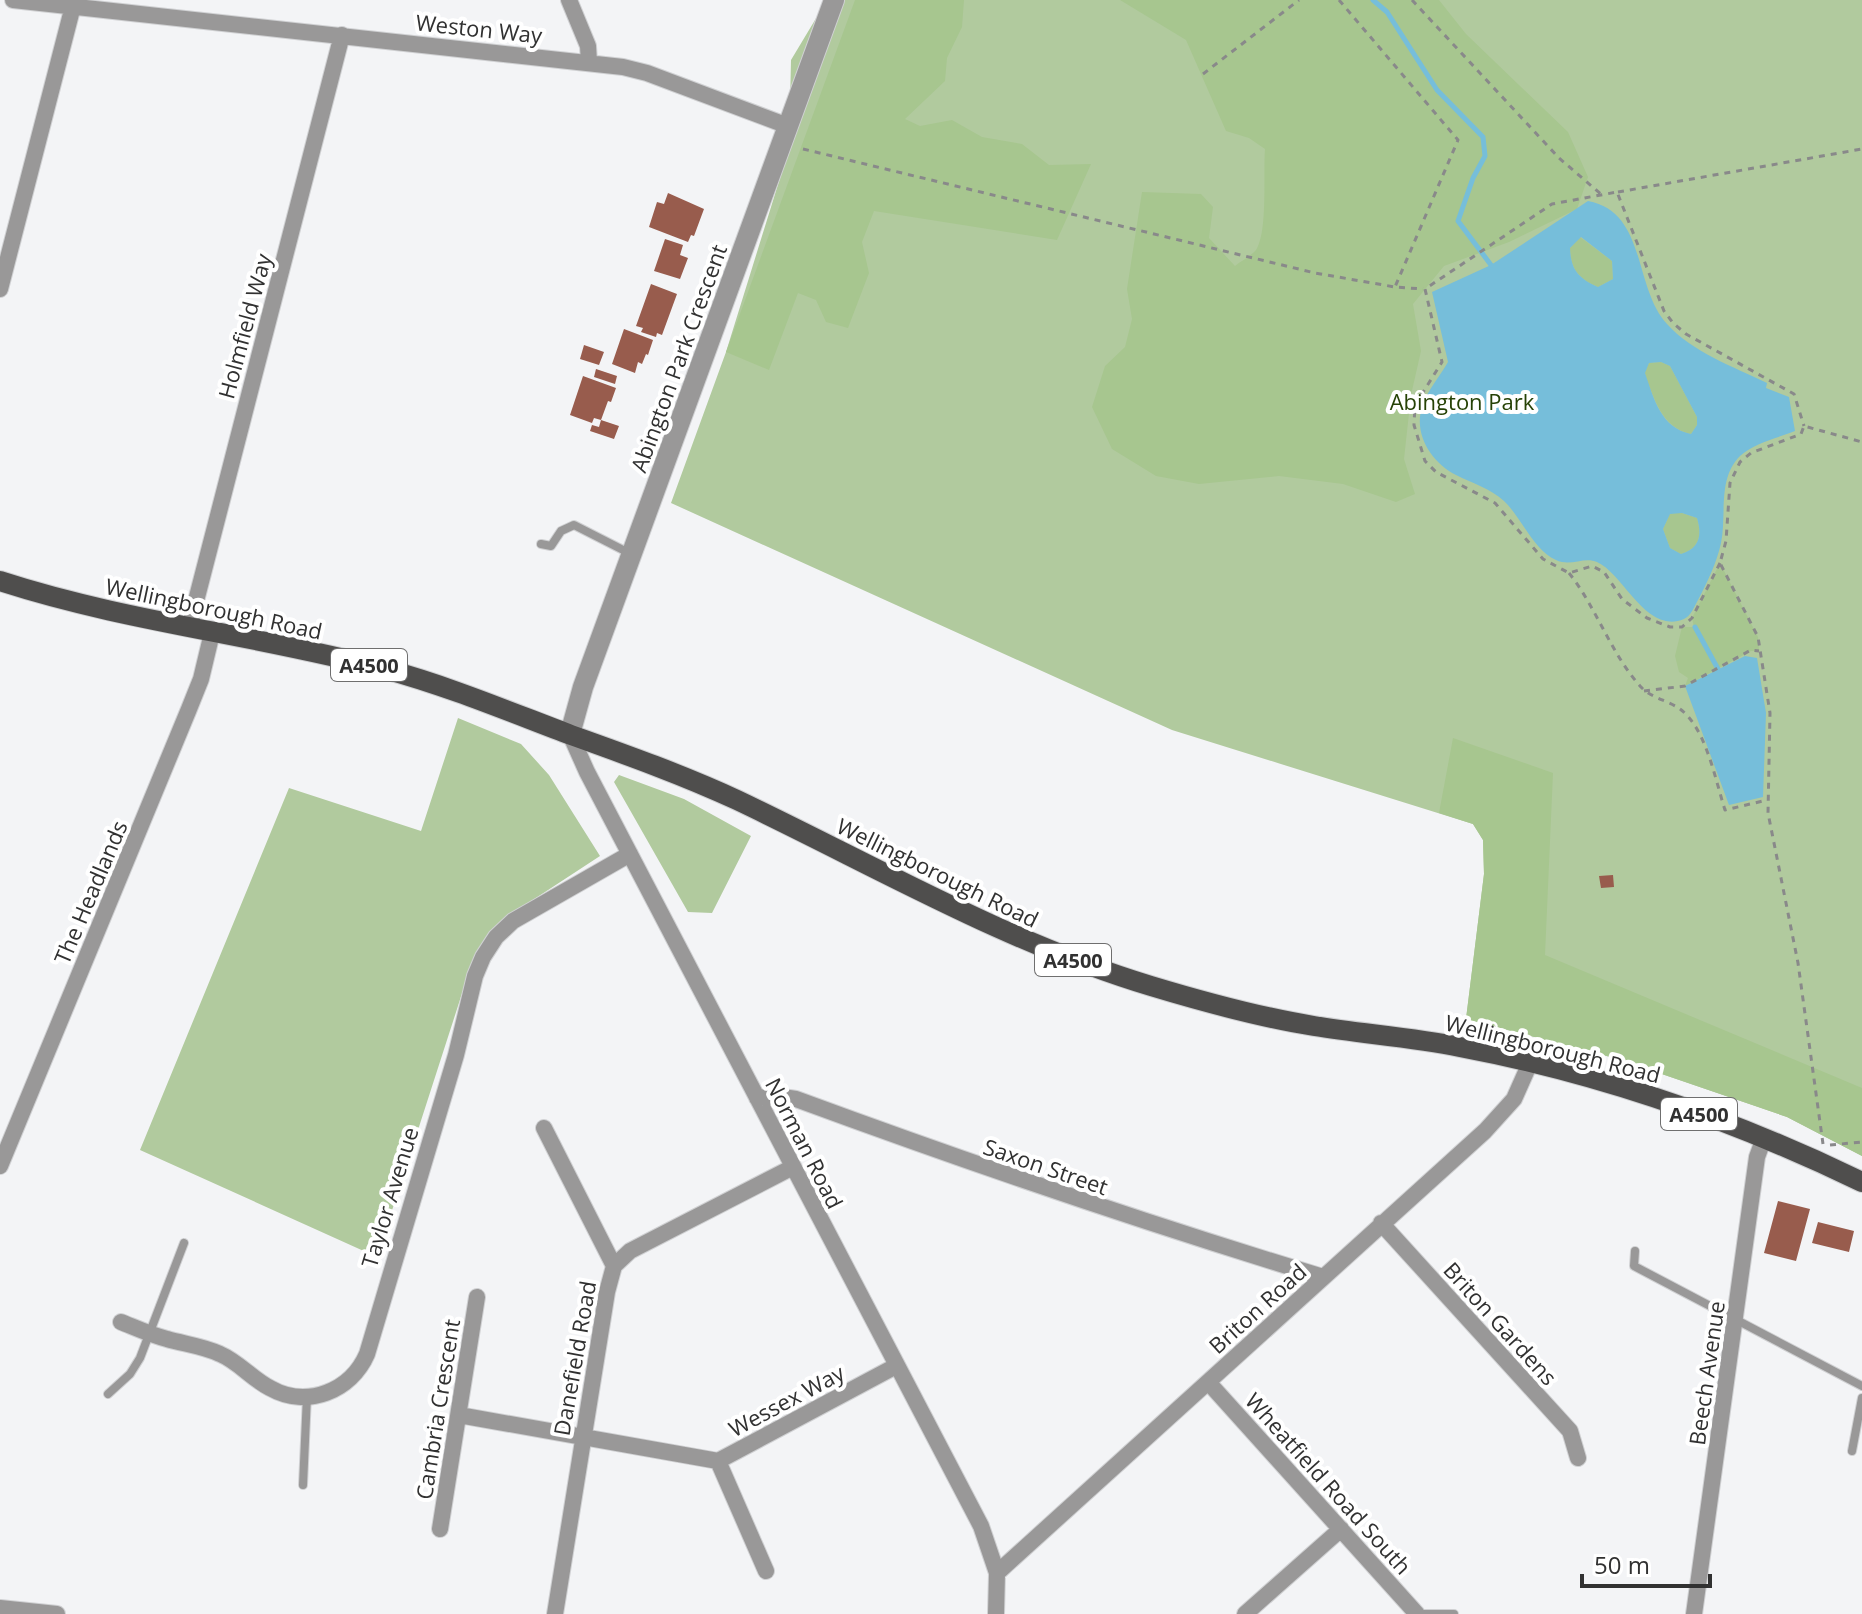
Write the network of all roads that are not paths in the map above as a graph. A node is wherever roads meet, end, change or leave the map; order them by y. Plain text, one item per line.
1 (13, 0) edge
2 (569, 0) edge
3 (834, 0) edge
4 (73, 6) junction
5 (342, 35) junction
6 (589, 62) junction
7 (788, 126) junction
8 (0, 289) edge
9 (541, 544) dead end
10 (631, 554) junction
11 (0, 581) edge
12 (189, 628) junction
13 (212, 633) junction
14 (570, 734) junction
15 (630, 854) junction
16 (1530, 1063) junction
17 (757, 1098) junction
18 (544, 1128) dead end
19 (1764, 1138) junction
20 (0, 1166) edge
21 (793, 1167) junction
22 (1862, 1182) edge
23 (1381, 1223) junction
24 (184, 1243) dead end
25 (1635, 1251) dead end
26 (614, 1266) junction
27 (1323, 1277) junction
28 (477, 1297) dead end
29 (1736, 1318) junction
30 (121, 1322) dead end
31 (150, 1333) junction
32 (896, 1366) junction
33 (1208, 1382) junction
34 (1862, 1386) edge
35 (108, 1394) dead end
36 (307, 1396) junction
37 (1862, 1398) edge
38 (459, 1415) junction
39 (583, 1436) junction
40 (1852, 1451) dead end
41 (1578, 1458) dead end
42 (718, 1461) junction
43 (303, 1485) dead end
44 (440, 1529) dead end
45 (1341, 1529) junction
46 (766, 1571) dead end
47 (997, 1573) junction
48 (0, 1608) edge
49 (57, 1614) edge
50 (555, 1614) edge
51 (996, 1614) edge
52 (1245, 1614) edge
53 (1417, 1614) edge
54 (1454, 1614) edge
55 (1694, 1614) edge

1 - 4 street, Weston Way
2 - 6 street
3 - 7 street, Abington Park Crescent
4 - 5 street, Weston Way
4 - 8 street
5 - 6 street, Weston Way
5 - 12 street, Holmfield Way
6 - 7 street, Weston Way
7 - 10 street, Abington Park Crescent
9 - 10 lane
10 - 14 street, Abington Park Crescent
11 - 12 main road, Wellingborough Road / A4500
12 - 13 main road, Wellingborough Road / A4500
13 - 14 main road, Wellingborough Road / A4500
13 - 20 street, The Headlands
14 - 15 street, Norman Road
14 - 16 main road, Wellingborough Road / A4500
15 - 17 street, Norman Road
15 - 36 street, Taylor Avenue
16 - 19 main road, Wellingborough Road / A4500
16 - 23 street, Briton Road
17 - 21 street, Norman Road
17 - 27 street, Saxon Street
18 - 26 street
19 - 22 main road, Wellingborough Road / A4500
19 - 29 street, Beech Avenue
21 - 26 street, Danefield Road
21 - 32 street, Norman Road
23 - 27 street, Briton Road
23 - 41 street, Briton Gardens
24 - 31 lane
25 - 29 lane
26 - 39 street, Danefield Road
27 - 33 street, Briton Road
28 - 38 street, Cambria Crescent
29 - 34 lane
29 - 55 street, Beech Avenue
30 - 31 street
31 - 35 lane
31 - 36 street
32 - 42 street, Wessex Way
32 - 47 street, Norman Road
33 - 45 street, Wheatfield Road South
33 - 47 street, Briton Road
36 - 43 lane
37 - 40 lane
38 - 39 street, Wessex Way
38 - 44 street, Cambria Crescent
39 - 42 street, Wessex Way
39 - 50 street, Danefield Road
42 - 46 street
45 - 52 street
45 - 53 street, Wheatfield Road South
47 - 51 street, Norman Road
48 - 49 street
53 - 54 lane, Wheatfield Road South

